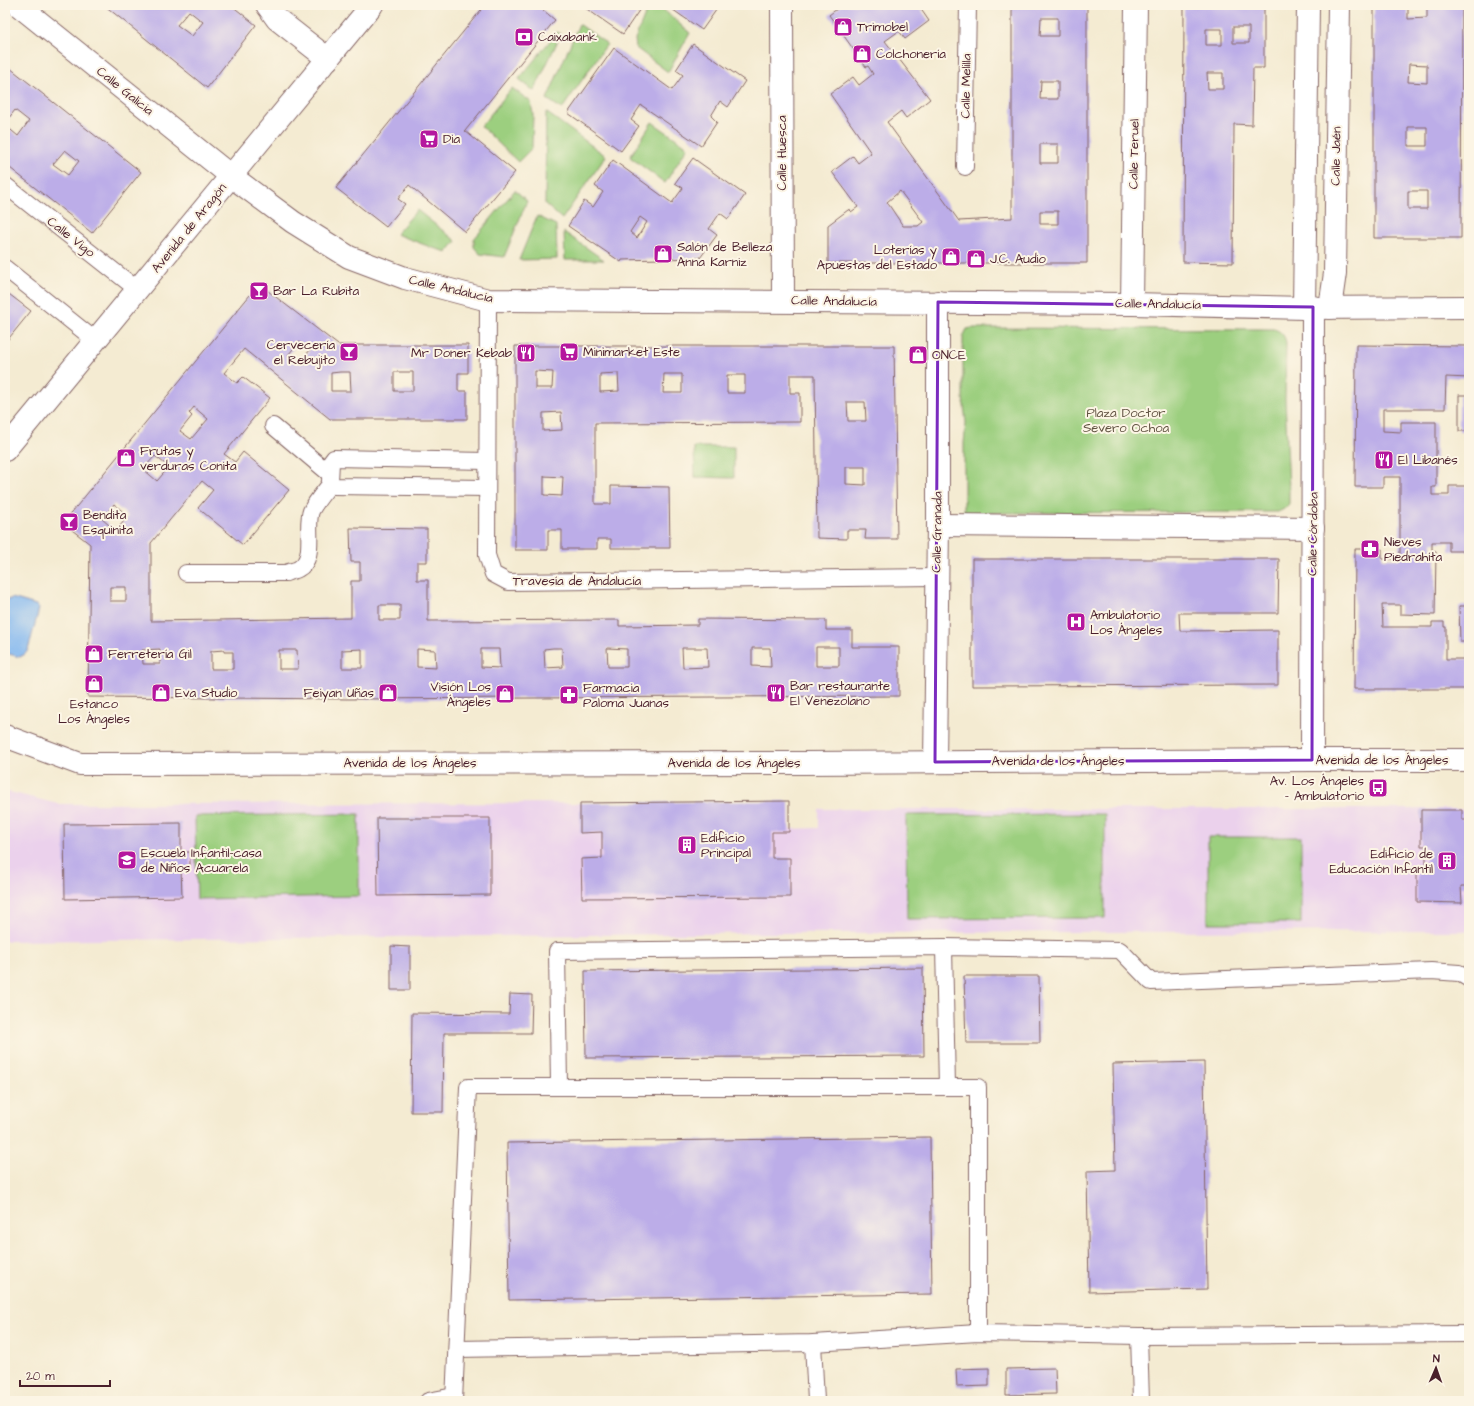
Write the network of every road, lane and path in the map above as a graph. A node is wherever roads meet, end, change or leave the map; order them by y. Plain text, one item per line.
1 (18, 5) edge
2 (267, 5) edge
3 (372, 5) edge
4 (782, 5) edge
5 (968, 5) edge
6 (1136, 5) edge
7 (1308, 5) edge
8 (1339, 5) edge
9 (328, 59) junction
10 (965, 167) dead end
11 (231, 176) junction
12 (5, 185) edge
13 (5, 268) edge
14 (138, 290) junction
15 (488, 300) junction
16 (783, 301) junction
17 (938, 302) junction
18 (1132, 304) junction
19 (1469, 307) edge
20 (1316, 308) junction
21 (96, 340) junction
22 (273, 426) dead end
23 (6, 448) edge
24 (487, 461) junction
25 (331, 479) junction
26 (487, 488) junction
27 (938, 525) junction
28 (1313, 528) junction
29 (186, 573) dead end
30 (937, 577) junction
31 (5, 736) edge
32 (1312, 760) junction
33 (1469, 760) edge
34 (934, 762) junction
35 (944, 947) junction
36 (1469, 978) edge
37 (559, 1086) junction
38 (947, 1087) junction
39 (978, 1333) junction
40 (1469, 1334) edge
41 (1139, 1336) junction
42 (813, 1343) junction
43 (457, 1349) junction
44 (454, 1399) edge
45 (428, 1401) edge
46 (816, 1401) edge
47 (1141, 1401) edge

1 - 11 street, Calle Galicia
2 - 9 street
3 - 9 street, Avenida de Aragón
4 - 16 street, Calle Huesca
5 - 10 lane, Calle Melilla
6 - 18 street, Calle Teruel
7 - 20 street
8 - 20 street, Calle Jaén
9 - 11 street, Avenida de Aragón
11 - 14 street, Avenida de Aragón
11 - 15 street, Calle Andalucía
12 - 14 lane, Calle Vigo
13 - 21 lane
14 - 21 street, Avenida de Aragón
15 - 16 street, Calle Andalucía
15 - 24 lane, Travesía de Andalucía
16 - 17 street, Calle Andalucía
17 - 18 street, Calle Andalucía
17 - 27 street, Calle Granada
18 - 20 street, Calle Andalucía
19 - 20 street, Calle Andalucía
20 - 28 street, Calle Córdoba
21 - 23 street, Avenida de Aragón
22 - 25 lane
24 - 25 lane
24 - 26 lane, Travesía de Andalucía
25 - 26 lane
25 - 29 lane
26 - 30 lane, Travesía de Andalucía
27 - 28 street
27 - 30 street, Calle Granada
28 - 32 street, Calle Córdoba
30 - 34 street, Calle Granada
31 - 34 street, Avenida de los Ángeles
32 - 33 street, Avenida de los Ángeles
32 - 34 street, Avenida de los Ángeles
35 - 36 lane
35 - 37 lane
35 - 38 lane
37 - 38 lane
37 - 43 lane
38 - 39 lane
39 - 41 lane
39 - 42 lane
40 - 41 lane
41 - 47 lane
42 - 43 lane
42 - 46 lane
43 - 44 lane
44 - 45 lane

